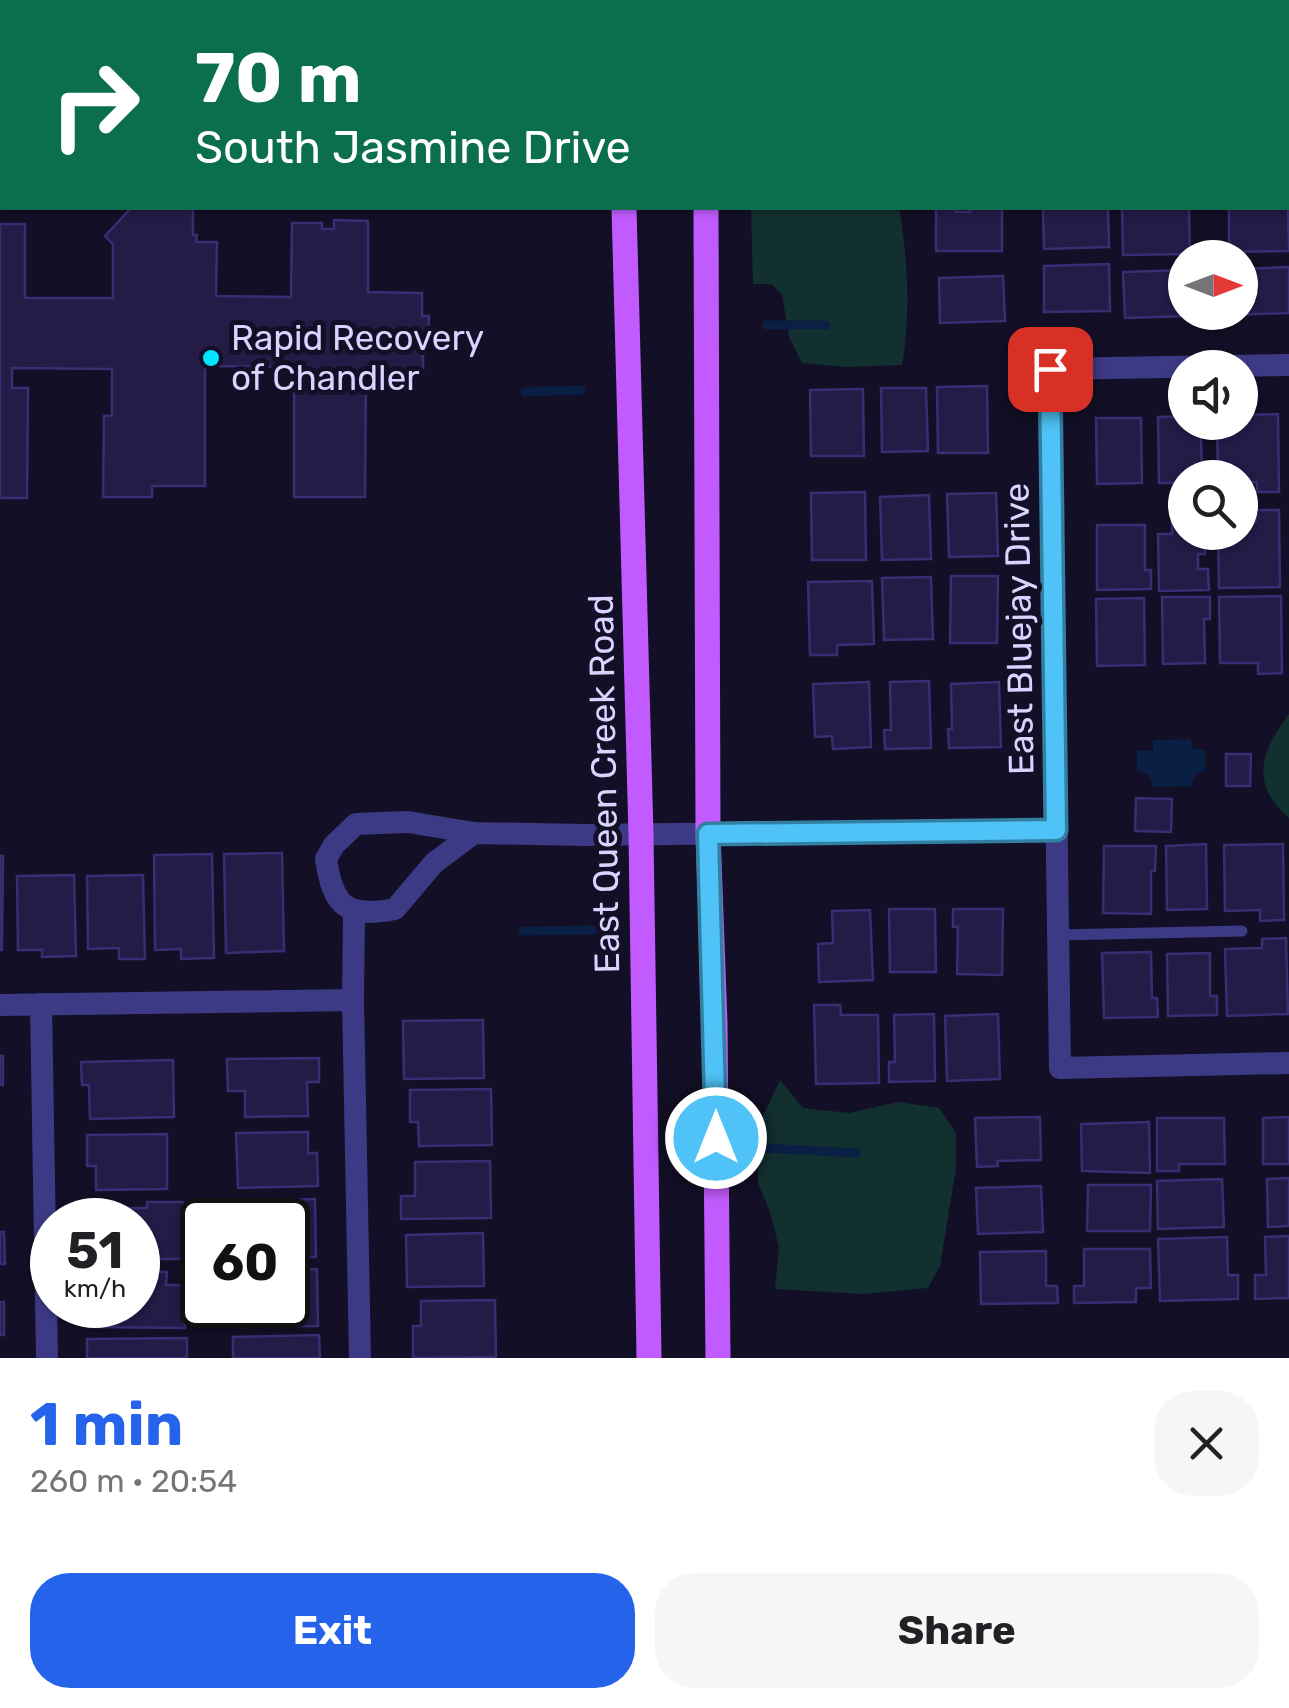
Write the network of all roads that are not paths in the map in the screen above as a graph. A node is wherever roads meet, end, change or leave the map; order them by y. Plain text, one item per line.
1 (624, 210) edge
2 (706, 210) edge
3 (1289, 365) edge
4 (1056, 830) junction
5 (474, 833) junction
6 (708, 834) junction
7 (641, 835) junction
8 (354, 912) junction
9 (1242, 931) dead end
10 (1058, 936) junction
11 (353, 1000) junction
12 (0, 1004) edge
13 (41, 1004) junction
14 (1289, 1063) edge
15 (46, 1358) edge
16 (360, 1358) edge
17 (649, 1358) edge
18 (718, 1358) edge

1 - 7 main road, East Queen Creek Road
2 - 6 main road
3 - 4 street, East Bluejay Drive
4 - 6 street
4 - 10 street, East Bluejay Drive
5 - 7 street
5 - 8 street
5 - 8 street
6 - 7 street
6 - 18 main road
7 - 17 main road, East Queen Creek Road
8 - 11 street
9 - 10 lane
10 - 14 street, East Bluejay Drive
11 - 13 street
11 - 16 street
12 - 13 street
13 - 15 street

